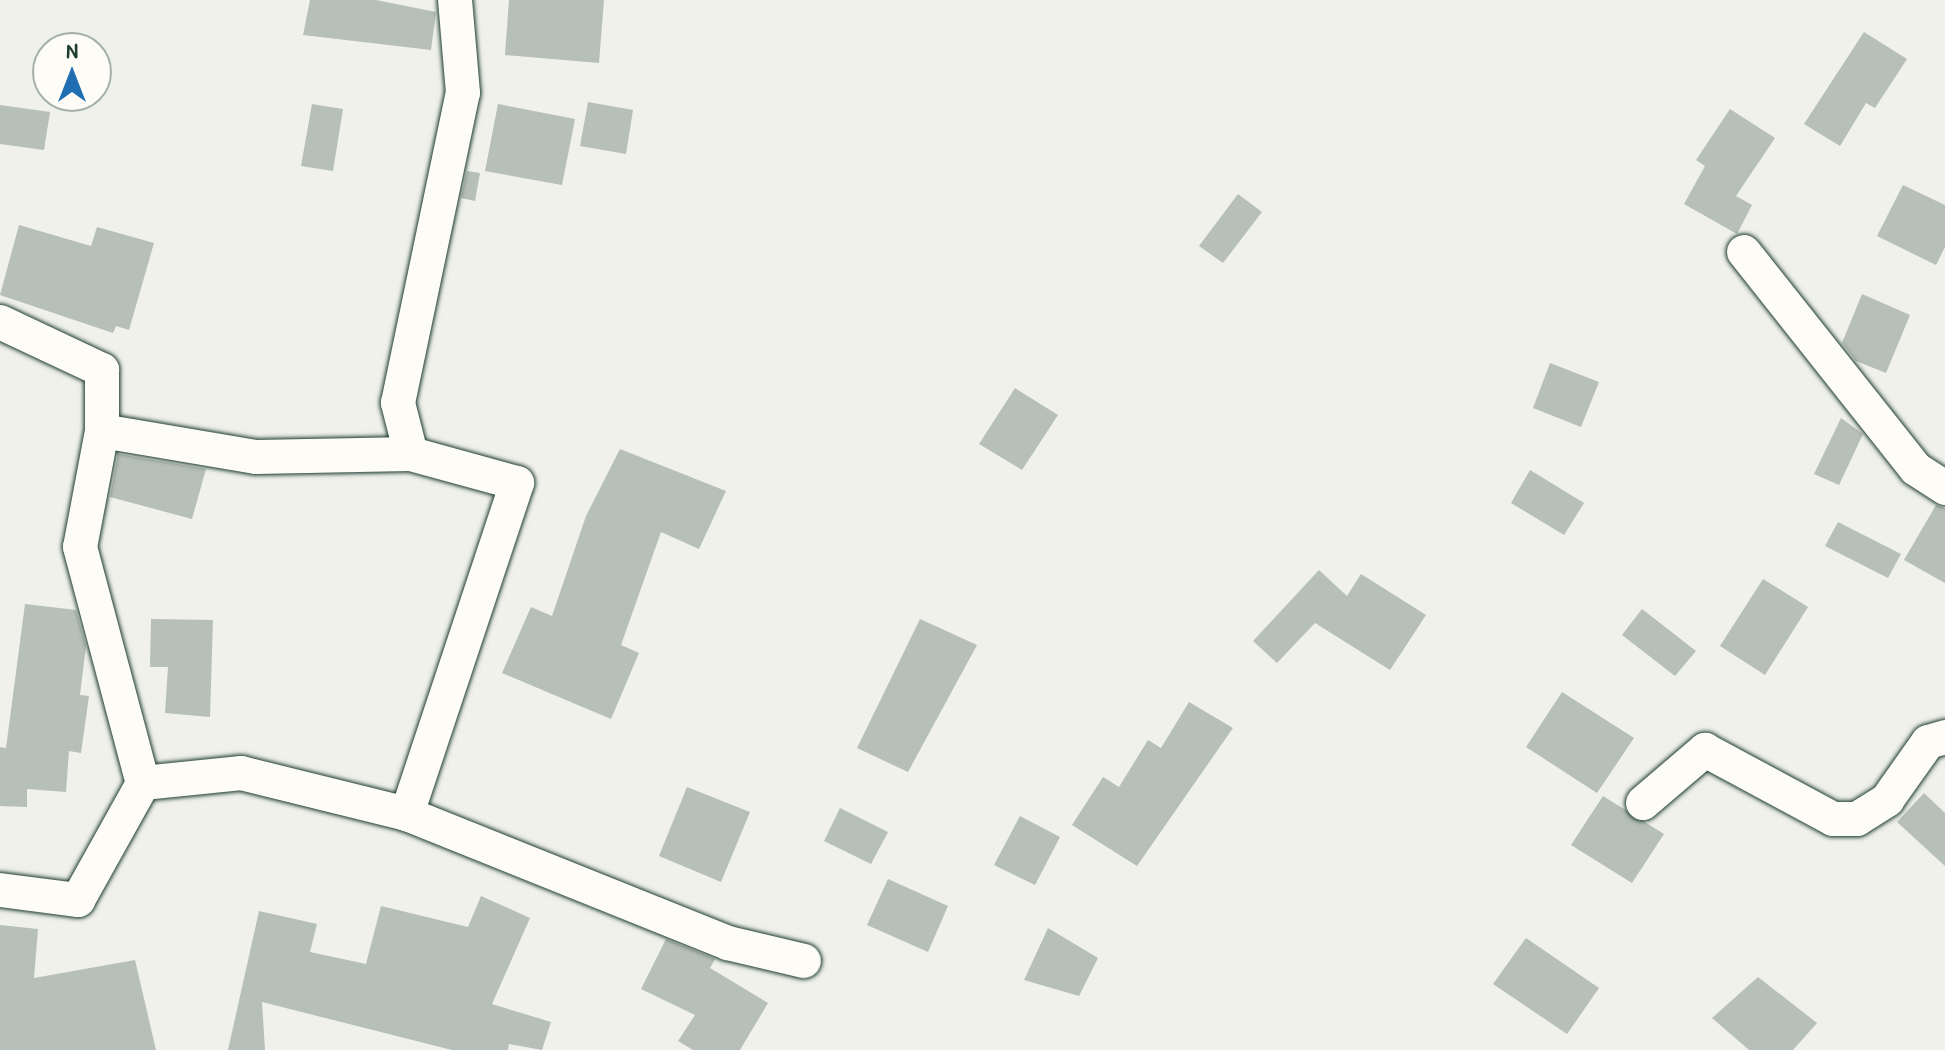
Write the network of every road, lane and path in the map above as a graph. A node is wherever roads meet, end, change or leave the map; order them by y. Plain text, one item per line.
1 (455, 0) edge
2 (1744, 252) dead end
3 (0, 322) edge
4 (102, 431) junction
5 (411, 454) junction
6 (1945, 488) edge
7 (1945, 737) edge
8 (143, 783) junction
9 (1643, 803) dead end
10 (407, 814) junction
11 (0, 890) edge
12 (804, 961) dead end

1 - 5 street
2 - 6 street
3 - 4 street
4 - 5 street
4 - 8 street
5 - 10 street
7 - 9 street
8 - 10 street
8 - 11 street
10 - 12 street

